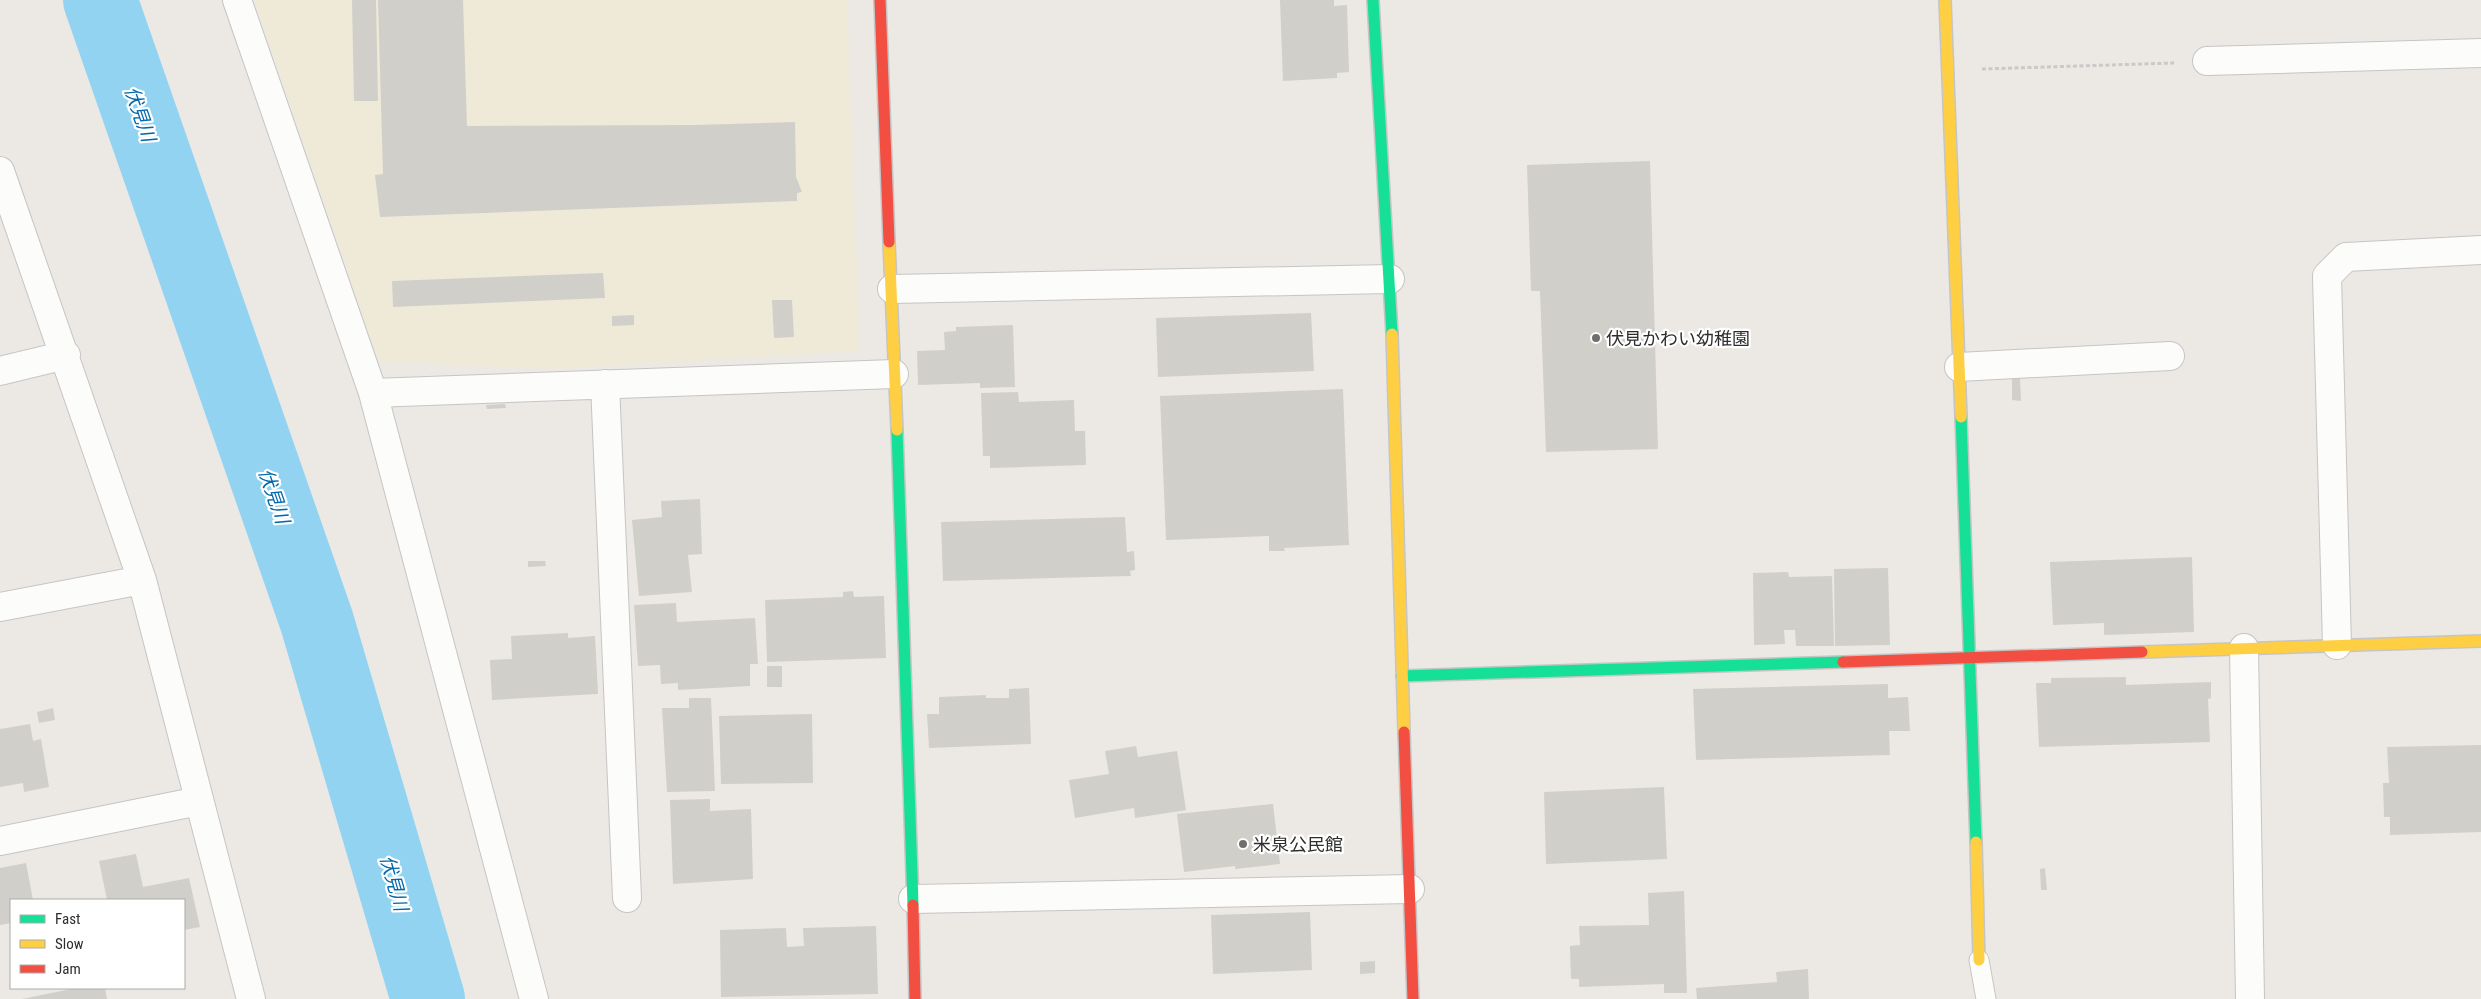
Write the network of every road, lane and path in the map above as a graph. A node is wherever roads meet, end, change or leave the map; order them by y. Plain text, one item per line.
1 (237, 0) edge
2 (880, 0) edge
3 (1373, 0) edge
4 (1945, 0) edge
5 (2481, 53) edge
6 (2207, 62) joint
7 (1948, 70) junction
8 (0, 172) edge
9 (2481, 250) edge
10 (1390, 279) junction
11 (892, 289) junction
12 (66, 355) junction
13 (2170, 356) dead end
14 (1959, 367) junction
15 (0, 371) edge
16 (894, 374) junction
17 (605, 384) junction
18 (372, 393) junction
19 (142, 580) junction
20 (0, 607) edge
21 (2481, 641) edge
22 (2338, 645) junction
23 (2244, 648) junction
24 (1971, 657) junction
25 (1402, 676) junction
26 (199, 801) junction
27 (0, 841) edge
28 (1410, 889) junction
29 (627, 898) dead end
30 (913, 899) junction
31 (1979, 960) joint
32 (250, 999) edge
33 (534, 999) edge
34 (915, 999) edge
35 (1413, 999) edge
36 (1986, 999) edge
37 (2250, 999) edge

1 - 18 street
2 - 11 street
3 - 10 street
4 - 7 street
5 - 6 street
6 - 7 path
7 - 14 street
8 - 12 street
9 - 22 street
10 - 11 street
10 - 25 street
11 - 16 street
12 - 15 street
12 - 19 street
13 - 14 street
14 - 24 street
16 - 17 street
16 - 30 street
17 - 18 street
17 - 29 street
18 - 33 street
19 - 20 street
19 - 26 street
21 - 22 street
22 - 23 street
23 - 24 street
23 - 37 street
24 - 25 street
24 - 31 street
25 - 28 street
26 - 27 street
26 - 32 street
28 - 30 street
28 - 35 street
30 - 34 street
31 - 36 lane

